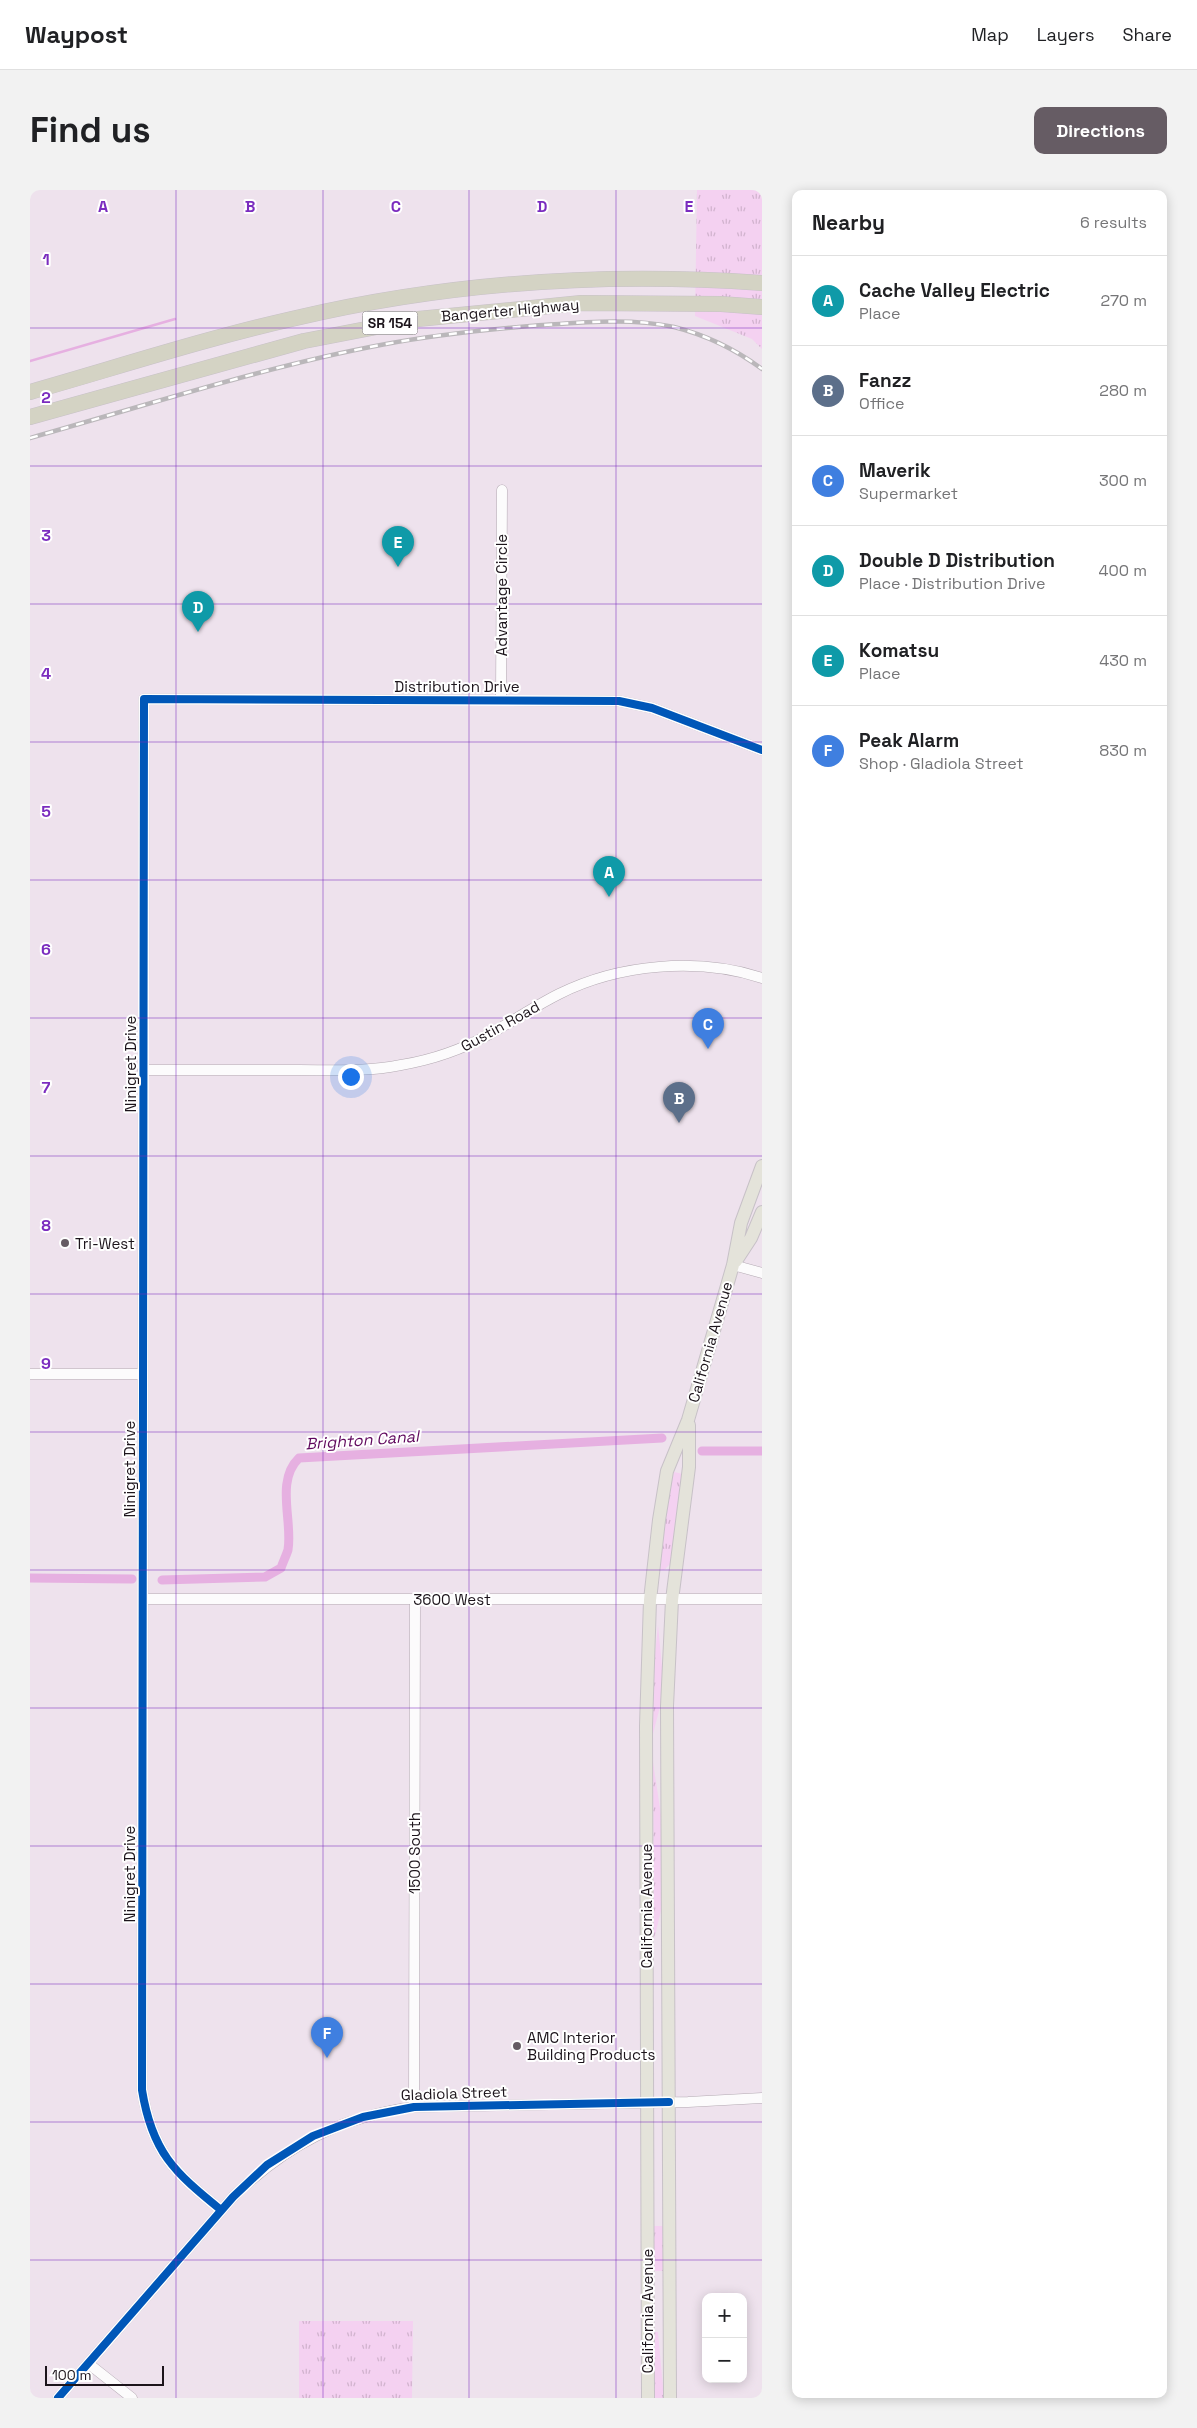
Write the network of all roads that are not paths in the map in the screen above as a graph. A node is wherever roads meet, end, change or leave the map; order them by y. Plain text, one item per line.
1 (762, 283) edge
2 (762, 307) edge
3 (30, 392) edge
4 (30, 417) edge
5 (502, 490) dead end
6 (144, 699) joint
7 (501, 700) junction
8 (762, 750) edge
9 (762, 978) edge
10 (143, 1070) junction
11 (762, 1166) edge
12 (762, 1212) edge
13 (733, 1265) junction
14 (762, 1273) edge
15 (30, 1374) edge
16 (143, 1374) junction
17 (688, 1420) junction
18 (143, 1599) junction
19 (415, 1599) junction
20 (762, 1599) edge
21 (650, 1600) junction
22 (672, 1600) junction
23 (646, 1746) junction
24 (667, 1746) junction
25 (646, 1952) junction
26 (669, 1952) junction
27 (762, 2098) edge
28 (669, 2102) junction
29 (647, 2103) junction
30 (414, 2107) junction
31 (221, 2210) junction
32 (670, 2296) junction
33 (647, 2297) junction
34 (89, 2364) junction
35 (58, 2398) edge
36 (132, 2398) edge
37 (648, 2398) edge
38 (670, 2398) edge

1 - 3 highway, Bangerter Highway / SR 154
2 - 4 highway, Bangerter Highway / SR 154
5 - 7 street, Advantage Circle
6 - 7 street, Distribution Drive
6 - 10 street, Ninigret Drive
7 - 8 street, Distribution Drive
9 - 10 street, Gustin Road
10 - 16 street, Ninigret Drive
11 - 13 main road, California Avenue
12 - 13 main road, California Avenue
13 - 14 street
13 - 17 main road, California Avenue
15 - 16 street
16 - 18 street, Ninigret Drive
17 - 21 main road, California Avenue
17 - 22 main road, California Avenue
18 - 19 street, 3600 West
18 - 31 street, Ninigret Drive
19 - 21 street, 3600 West
19 - 30 street, 1500 South
20 - 22 street, 3600 West
21 - 22 street, 3600 West
21 - 23 main road, California Avenue
22 - 24 main road, California Avenue
23 - 24 main road
23 - 25 main road, California Avenue
24 - 26 main road, California Avenue
25 - 26 main road
25 - 29 main road, California Avenue
26 - 28 main road, California Avenue
27 - 28 street, Gladiola Street
28 - 29 street, Gladiola Street
28 - 32 main road, California Avenue
29 - 30 street, Gladiola Street
29 - 33 main road, California Avenue
30 - 31 street, Gladiola Street
31 - 34 street, Gladiola Street
32 - 33 main road
32 - 38 main road, California Avenue
33 - 37 main road, California Avenue
34 - 35 street, Gladiola Street
34 - 36 street

